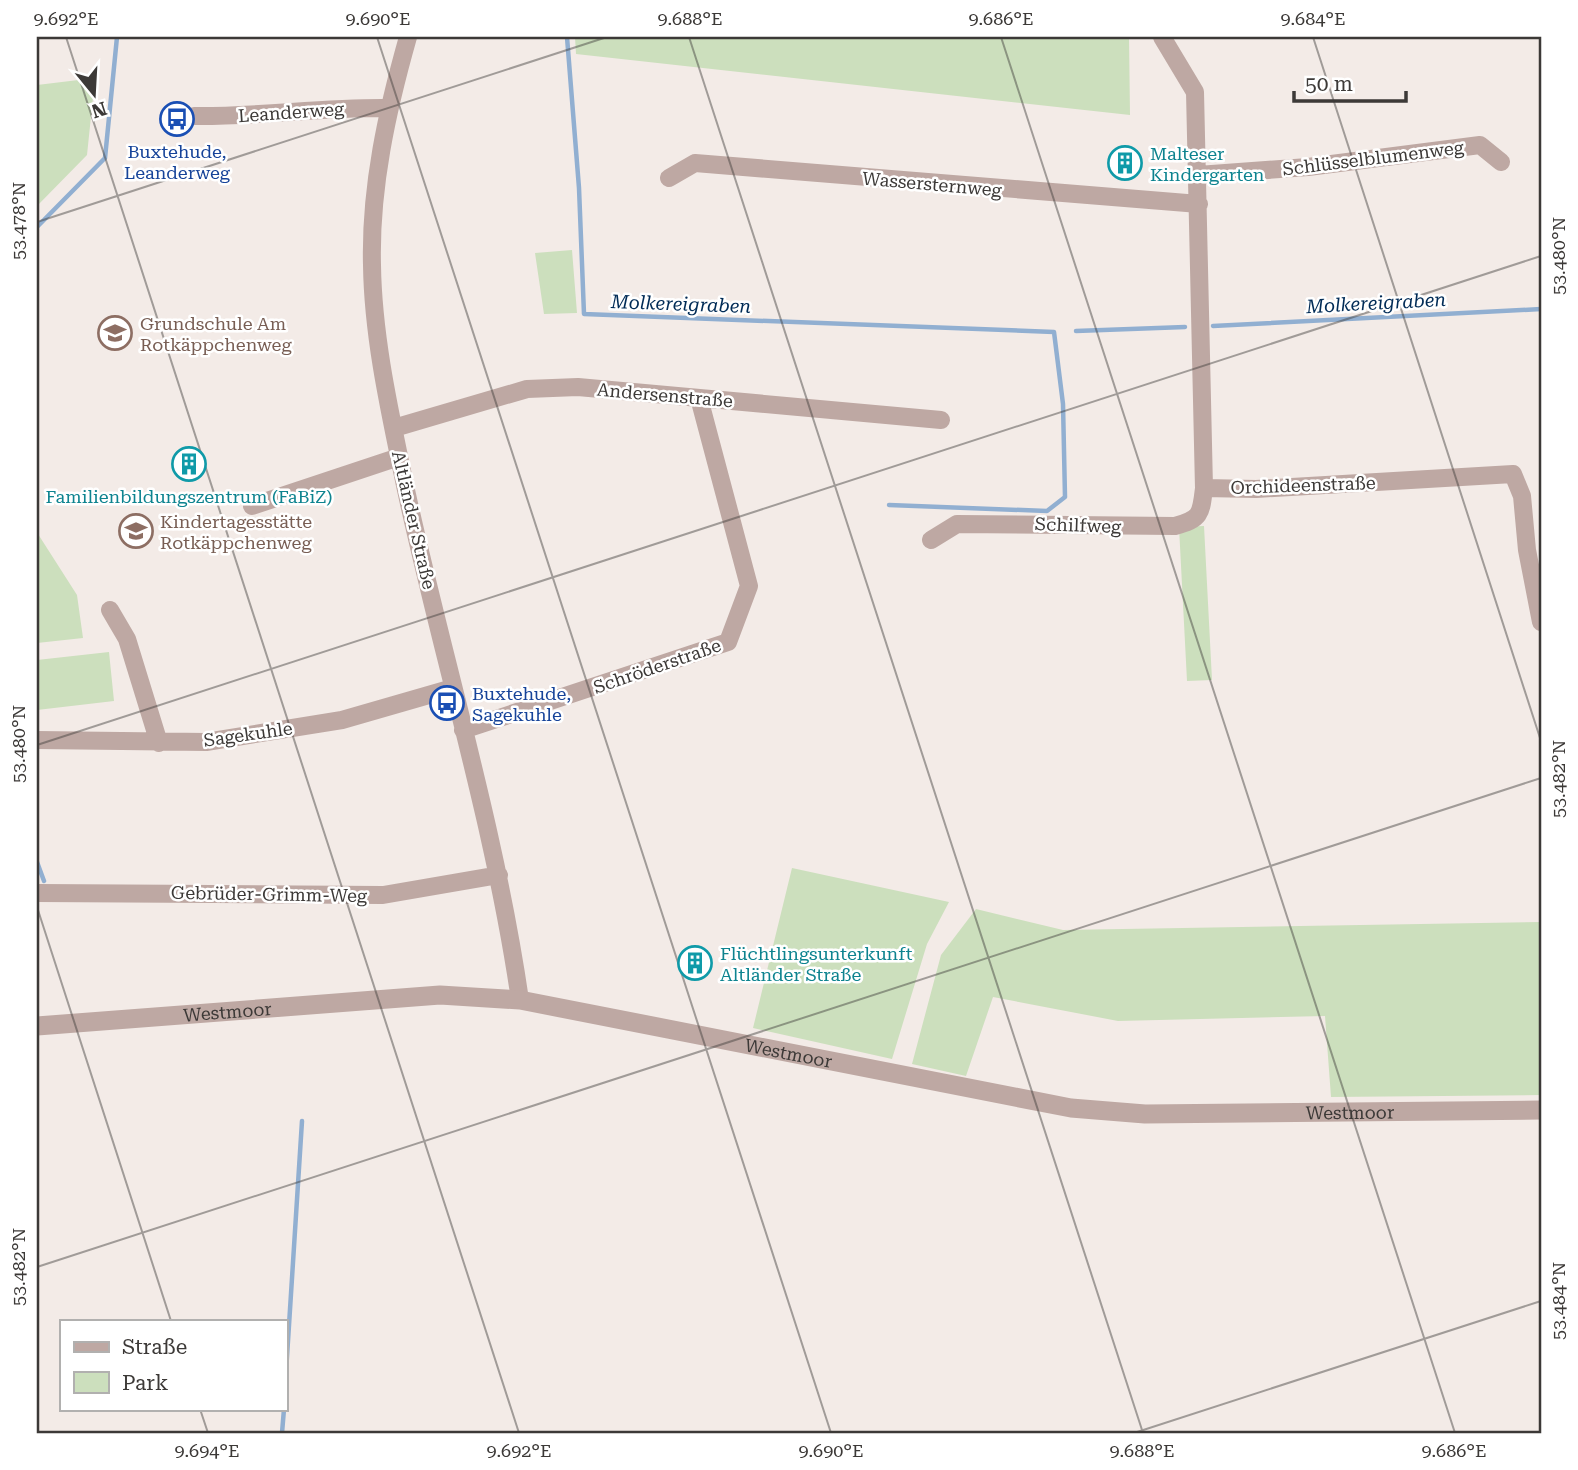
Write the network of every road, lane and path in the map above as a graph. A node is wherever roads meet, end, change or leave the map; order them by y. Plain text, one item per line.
1 (408, 37) edge
2 (1162, 37) edge
3 (388, 108) junction
4 (194, 116) dead end
5 (1501, 162) dead end
6 (1198, 176) junction
7 (669, 178) dead end
8 (1199, 205) junction
9 (699, 398) junction
10 (940, 420) dead end
11 (394, 428) junction
12 (399, 457) junction
13 (1204, 488) junction
14 (252, 506) dead end
15 (931, 540) dead end
16 (110, 610) dead end
17 (1541, 622) edge
18 (453, 688) junction
19 (463, 730) junction
20 (37, 740) edge
21 (159, 743) junction
22 (499, 874) junction
23 (37, 893) edge
24 (520, 1000) junction
25 (37, 1026) edge
26 (1541, 1110) edge

1 - 3 street, Altländer Straße
2 - 6 street, Orchideenstraße
3 - 4 street, Leanderweg
3 - 11 street, Altländer Straße
5 - 6 street, Schlüsselblumenweg
6 - 8 street, Orchideenstraße
7 - 8 street, Wassersternweg
8 - 13 street, Orchideenstraße
9 - 10 street, Andersenstraße
9 - 11 street, Andersenstraße
9 - 19 street, Schröderstraße
11 - 12 street, Altländer Straße
12 - 14 street
12 - 18 street, Altländer Straße
13 - 15 street, Schilfweg
13 - 17 street, Orchideenstraße
16 - 21 street
18 - 19 street, Altländer Straße
18 - 21 street, Sagekuhle
19 - 22 street, Altländer Straße
20 - 21 street, Sagekuhle
22 - 23 street, Gebrüder-Grimm-Weg
22 - 24 street, Altländer Straße
24 - 25 street, Westmoor
24 - 26 street, Westmoor

